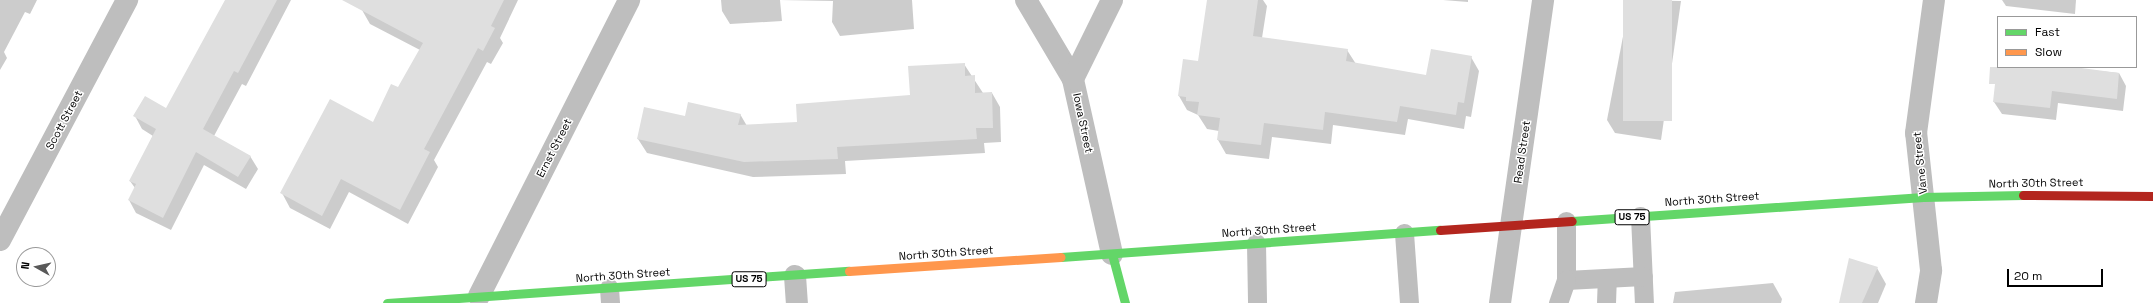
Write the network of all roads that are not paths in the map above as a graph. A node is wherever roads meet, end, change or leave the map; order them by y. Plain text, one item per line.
1 (127, 0) edge
2 (629, 0) edge
3 (1026, 0) edge
4 (1112, 0) edge
5 (1544, 0) edge
6 (1934, 0) edge
7 (1073, 79) junction
8 (2153, 196) edge
9 (1923, 197) junction
10 (1640, 216) junction
11 (1566, 221) junction
12 (1512, 225) junction
13 (1404, 233) junction
14 (0, 240) edge
15 (1256, 243) junction
16 (1112, 254) junction
17 (795, 276) junction
18 (1642, 276) junction
19 (1607, 278) junction
20 (1566, 280) junction
21 (610, 295) edge
22 (479, 296) junction
23 (524, 298) edge
24 (387, 303) edge
25 (797, 303) edge
26 (1125, 303) edge
27 (1257, 303) edge
28 (1409, 303) edge
29 (1500, 303) edge
30 (1558, 303) edge
31 (1606, 303) edge
32 (1644, 303) edge
33 (1926, 303) edge

1 - 14 street, Scott Street
2 - 22 street, Ernst Street
3 - 7 street
4 - 7 street, Iowa Street
5 - 12 street, Read Street
6 - 9 street, Vane Street
7 - 16 street, Iowa Street
8 - 9 main road, North 30th Street / US 75
9 - 10 main road, North 30th Street / US 75
9 - 33 street, Vane Street
10 - 11 main road, North 30th Street / US 75
10 - 18 lane
11 - 12 main road, North 30th Street / US 75
11 - 20 lane
12 - 13 main road, North 30th Street / US 75
12 - 29 street, Read Street
13 - 15 main road, North 30th Street / US 75
13 - 28 lane
15 - 16 main road, North 30th Street / US 75
15 - 27 lane
16 - 17 main road, North 30th Street / US 75
16 - 26 main road
17 - 21 main road, North 30th Street / US 75
17 - 25 street
18 - 19 lane
18 - 32 lane
19 - 20 lane
19 - 31 lane
20 - 30 lane
21 - 23 main road, North 30th Street / US 75
22 - 23 main road, North 30th Street / US 75
22 - 24 main road, North 30th Street / US 75

